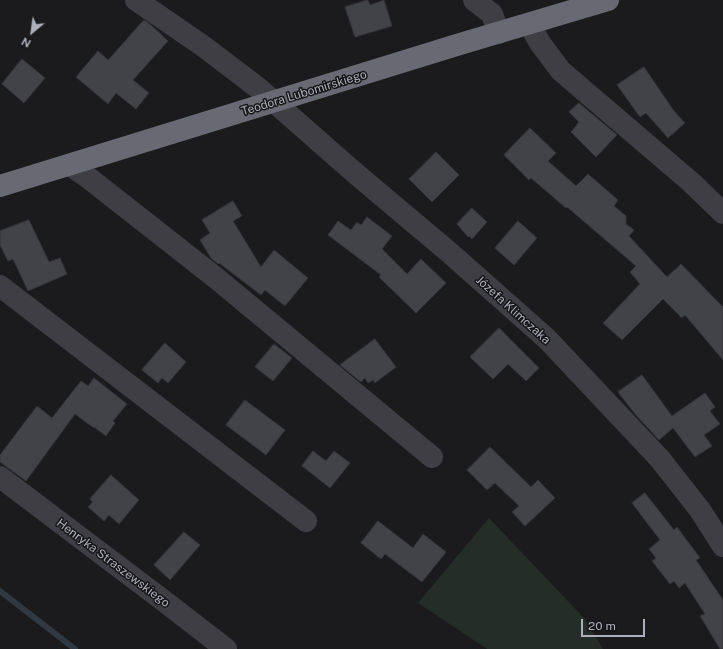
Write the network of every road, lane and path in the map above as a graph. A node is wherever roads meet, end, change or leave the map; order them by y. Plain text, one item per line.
1 (136, 0) edge
2 (474, 0) edge
3 (608, 0) edge
4 (529, 24) junction
5 (499, 33) junction
6 (274, 102) junction
7 (70, 165) junction
8 (0, 186) edge
9 (723, 213) edge
10 (0, 286) edge
11 (432, 457) dead end
12 (0, 477) edge
13 (306, 521) dead end
14 (723, 546) edge
15 (226, 649) edge

1 - 6 street, Józefa Klimczaka
2 - 5 street
3 - 4 highway, Teodora Lubomirskiego
4 - 5 highway, Teodora Lubomirskiego
4 - 9 street
5 - 6 highway, Teodora Lubomirskiego
6 - 7 highway, Teodora Lubomirskiego
6 - 14 street, Józefa Klimczaka
7 - 8 highway, Teodora Lubomirskiego
7 - 11 street
10 - 13 street
12 - 15 street, Henryka Straszewskiego

